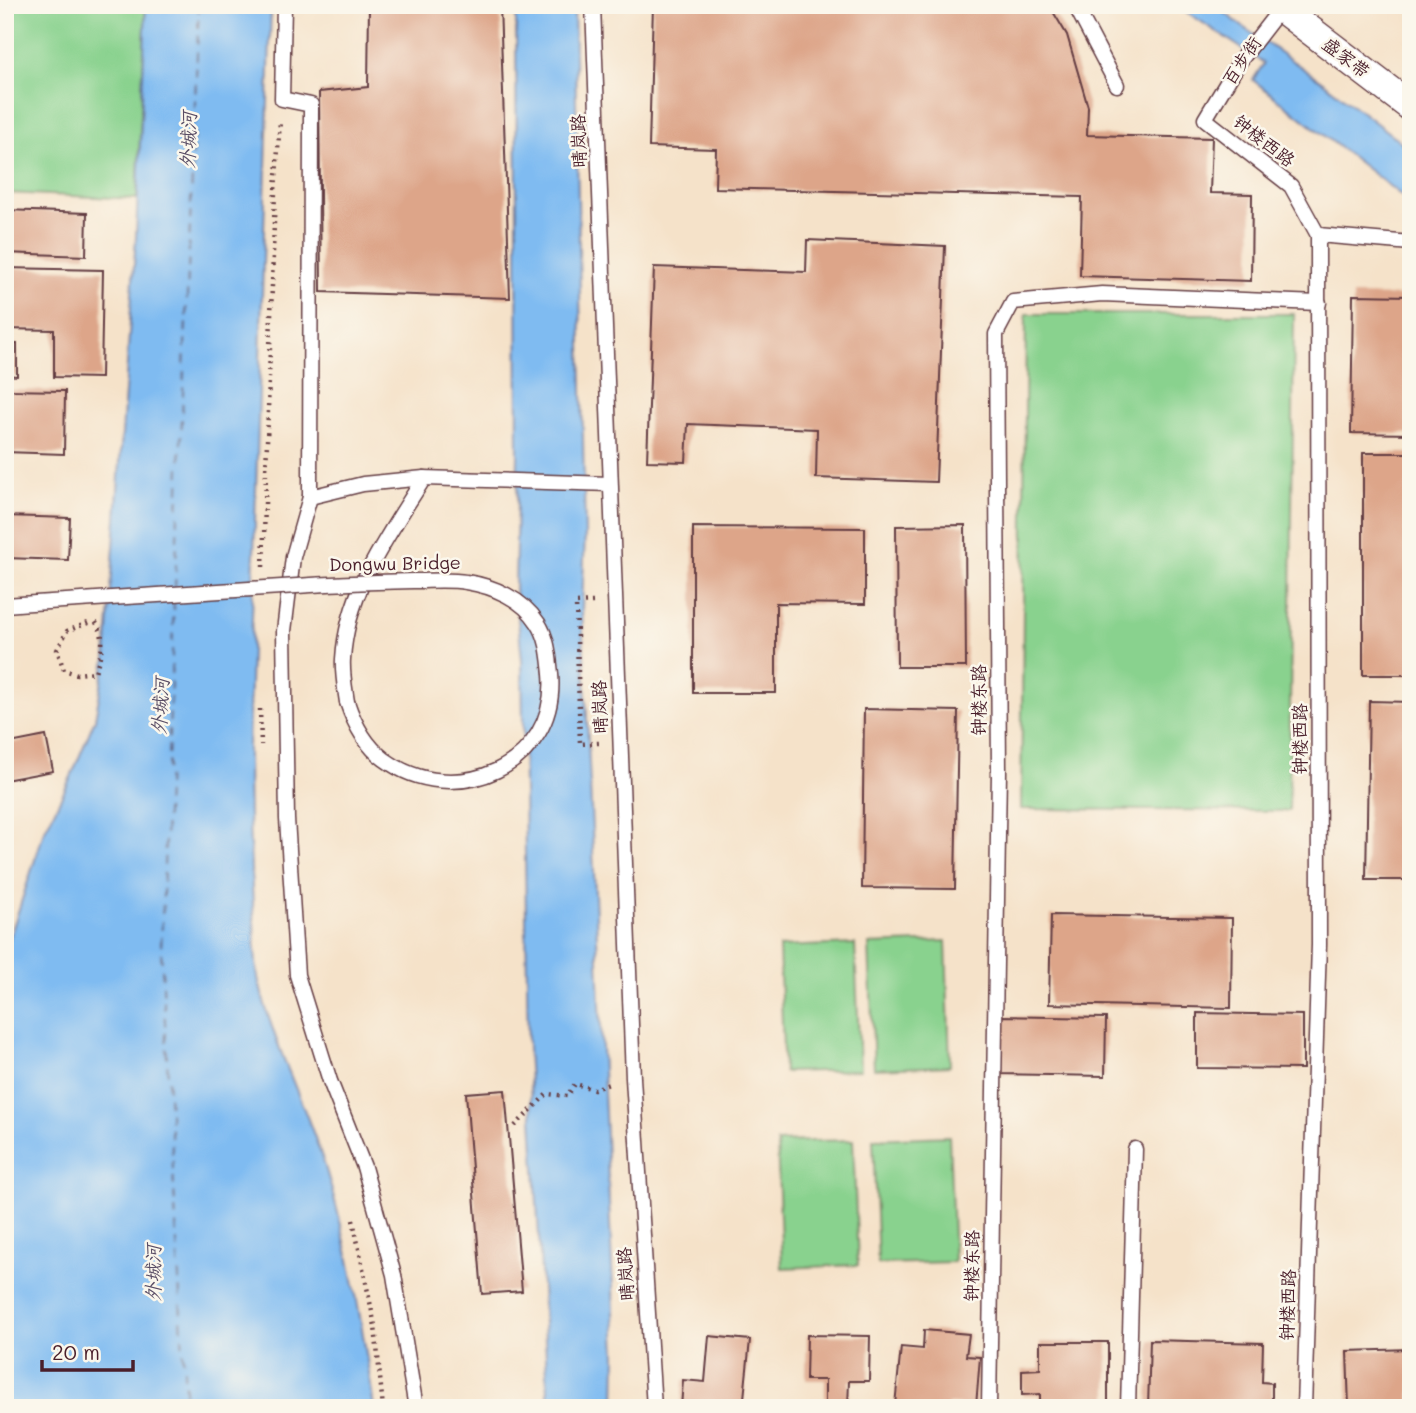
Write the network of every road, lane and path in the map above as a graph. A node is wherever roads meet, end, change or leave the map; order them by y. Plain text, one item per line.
1 (284, 5) edge
2 (593, 5) edge
3 (1075, 5) edge
4 (1282, 7) edge
5 (1117, 85) dead end
6 (282, 99) junction
7 (1411, 107) edge
8 (1205, 119) joint
9 (1318, 235) junction
10 (1411, 243) edge
11 (1319, 303) junction
12 (424, 478) junction
13 (610, 484) junction
14 (310, 497) junction
15 (263, 559) dead end
16 (73, 600) junction
17 (576, 603) dead end
18 (5, 605) edge
19 (94, 621) junction
20 (580, 744) dead end
21 (613, 1083) dead end
22 (515, 1126) dead end
23 (1135, 1149) dead end
24 (416, 1408) edge
25 (654, 1408) edge
26 (989, 1408) edge
27 (1128, 1408) edge
28 (1304, 1408) edge

1 - 6 lane
2 - 13 lane, 晴岚路
3 - 5 lane
4 - 7 street, 盛家带
4 - 8 lane, 百步街
6 - 14 lane
6 - 15 path
8 - 9 lane, 钟楼西路
9 - 10 lane
9 - 11 lane, 钟楼西路
11 - 26 lane, 钟楼东路
11 - 28 lane, 钟楼西路
12 - 13 lane
12 - 14 lane
12 - 16 lane, Dongwu Bridge, bridge
13 - 25 lane, 晴岚路
14 - 24 lane
16 - 18 lane, Dongwu Bridge, bridge
16 - 19 path
17 - 20 path
19 - 19 path
21 - 22 path
23 - 27 lane

